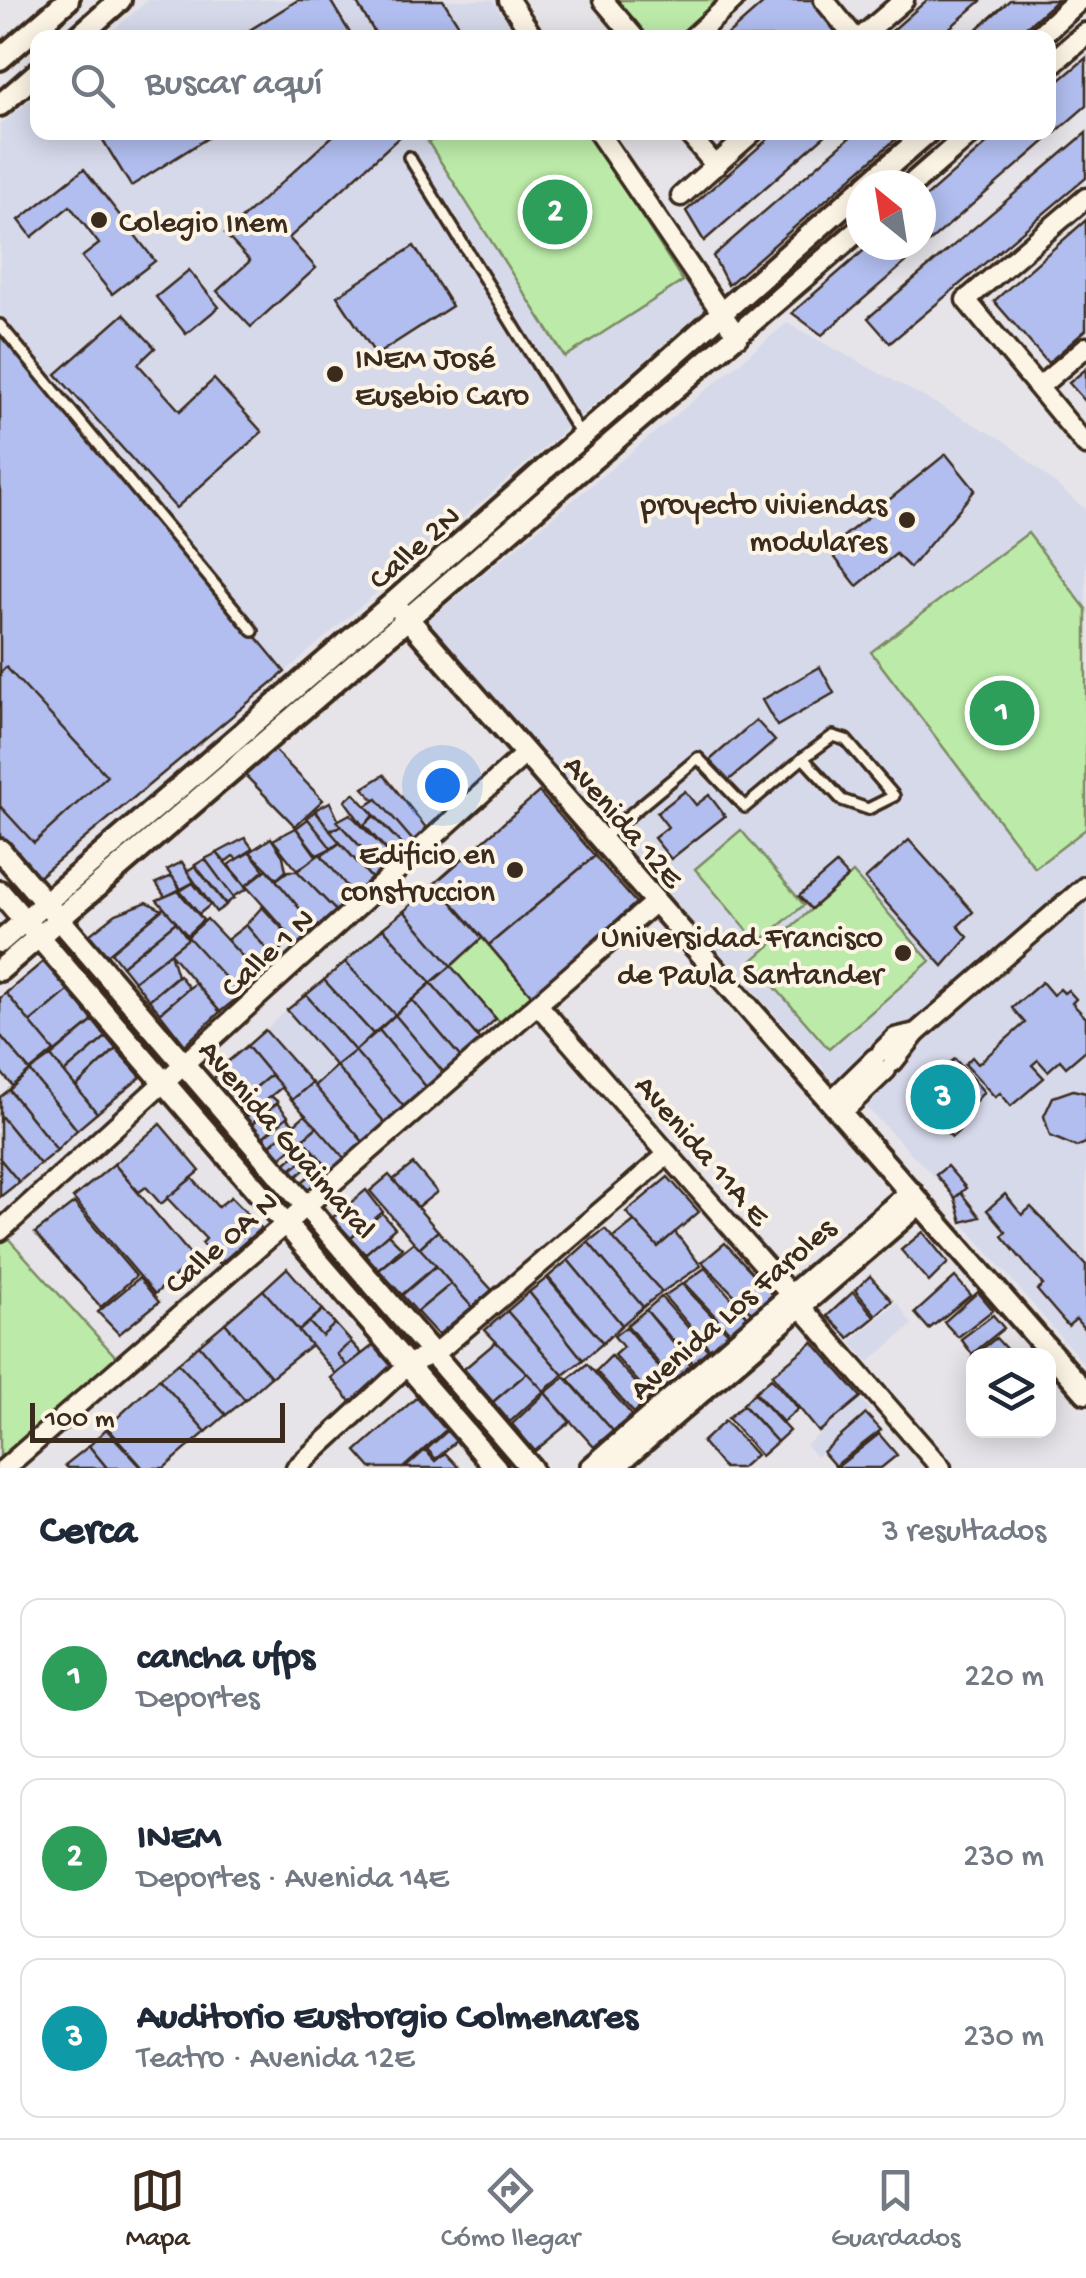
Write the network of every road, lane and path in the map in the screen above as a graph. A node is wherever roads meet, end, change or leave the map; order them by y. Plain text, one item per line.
1 (68, 0) edge
2 (120, 0) edge
3 (509, 0) edge
4 (602, 0) edge
5 (734, 0) edge
6 (824, 0) edge
7 (904, 0) edge
8 (1079, 0) edge
9 (33, 30) edge
10 (86, 30) edge
11 (529, 30) edge
12 (627, 30) edge
13 (701, 30) edge
14 (850, 30) edge
15 (867, 30) edge
16 (1046, 30) edge
17 (30, 33) edge
18 (1086, 34) edge
19 (0, 59) edge
20 (1056, 59) edge
21 (30, 79) edge
22 (0, 105) edge
23 (603, 140) edge
24 (695, 140) edge
25 (745, 140) edge
26 (919, 140) edge
27 (963, 140) edge
28 (409, 157) dead end
29 (716, 166) junction
30 (884, 170) edge
31 (929, 170) edge
32 (681, 196) dead end
33 (1086, 198) edge
34 (846, 203) edge
35 (824, 223) junction
36 (846, 241) edge
37 (842, 244) junction
38 (721, 314) junction
39 (0, 325) edge
40 (738, 336) junction
41 (1086, 347) edge
42 (1039, 388) junction
43 (582, 437) junction
44 (1086, 445) edge
45 (393, 603) junction
46 (411, 620) junction
47 (253, 630) dead end
48 (526, 753) junction
49 (803, 758) junction
50 (601, 838) junction
51 (0, 850) edge
52 (1086, 886) edge
53 (0, 892) edge
54 (656, 901) junction
55 (45, 902) junction
56 (60, 919) junction
57 (24, 920) junction
58 (40, 938) junction
59 (0, 942) edge
60 (0, 970) edge
61 (539, 1006) junction
62 (186, 1065) junction
63 (165, 1084) junction
64 (836, 1107) junction
65 (668, 1154) junction
66 (916, 1198) junction
67 (306, 1206) junction
68 (286, 1223) junction
69 (0, 1231) edge
70 (795, 1301) junction
71 (436, 1353) junction
72 (410, 1364) junction
73 (1086, 1393) edge
74 (930, 1464) edge
75 (5, 1468) edge
76 (296, 1468) edge
77 (496, 1468) edge
78 (531, 1468) edge
79 (591, 1468) edge
80 (613, 1468) edge

1 - 9 street
2 - 10 street
3 - 11 street
4 - 12 street
5 - 13 street
6 - 14 street
7 - 15 street
8 - 16 street
17 - 19 street
18 - 20 street
21 - 22 street
23 - 38 street
24 - 29 street
25 - 29 street
26 - 30 street
27 - 31 street
28 - 43 lane
29 - 32 street
33 - 42 street
34 - 35 street, Calle 2N
35 - 37 street
35 - 38 street, Calle 2N
36 - 37 street, Calle 2N
37 - 40 street, Calle 2N
38 - 40 street
38 - 43 street, Calle 2N
39 - 47 lane
40 - 46 street, Calle 2N
41 - 42 street
42 - 44 street
43 - 45 street, Calle 2N
45 - 46 street, Avenida 12E
45 - 55 street, Calle 2N
46 - 48 street, Avenida 12E
46 - 56 street, Calle 2N
48 - 50 street, Avenida 12E
48 - 62 street, Calle 1 N
49 - 49 lane
49 - 50 lane
50 - 54 street, Avenida 12E
51 - 55 street, Avenida Guaimaral
52 - 64 street
53 - 57 street, Avenida Guaimaral
54 - 61 street, Calle 0A N
54 - 64 street, Avenida 12E
55 - 56 street, Avenida Guaimaral
55 - 57 street, Calle 2N
56 - 58 street, Calle 2N
56 - 62 street, Avenida Guaimaral
57 - 58 street, Avenida Guaimaral
57 - 59 street, Calle 2N
58 - 60 street, Calle 2N
58 - 63 street, Avenida Guaimaral
61 - 65 street, Avenida 11A E
61 - 67 street, Calle 0A N
62 - 63 street, Calle 1 N
62 - 67 street, Avenida Guaimaral
63 - 68 street, Avenida Guaimaral
63 - 69 street, Calle 1 N
64 - 66 street, Avenida 12E
65 - 70 street, Avenida 11A E
65 - 71 street
66 - 70 street, Avenida Los Faroles
66 - 73 street, Avenida 12E
67 - 68 street, Calle 0A N
67 - 71 street, Avenida Guaimaral
68 - 72 street, Avenida Guaimaral
68 - 75 street, Calle 0A N
70 - 74 street, Avenida 11A E
70 - 79 street, Avenida Los Faroles
70 - 80 street, Avenida Los Faroles
71 - 72 street
71 - 78 street, Avenida Guaimaral
72 - 76 street
72 - 77 street, Avenida Guaimaral

